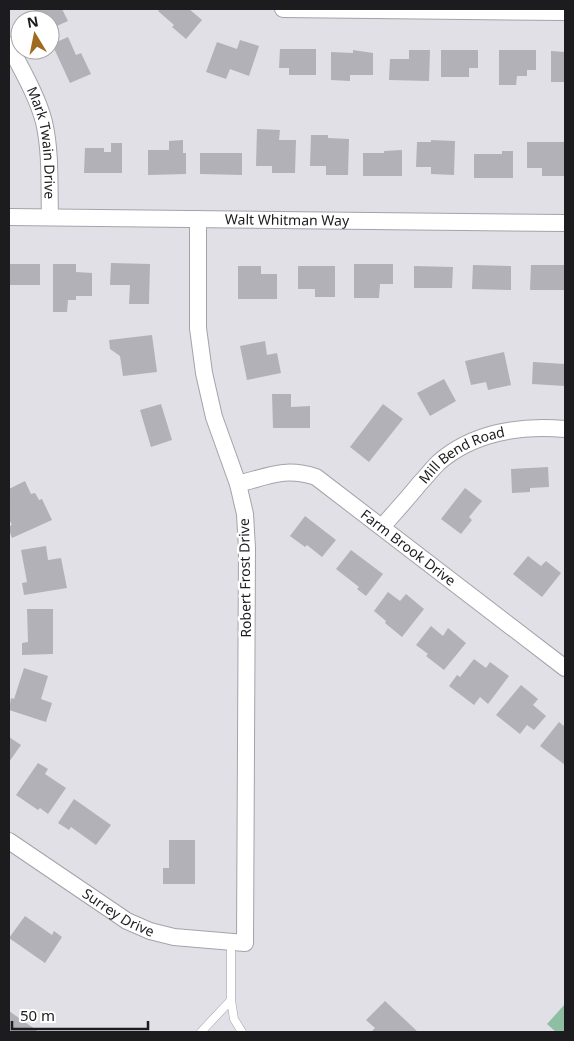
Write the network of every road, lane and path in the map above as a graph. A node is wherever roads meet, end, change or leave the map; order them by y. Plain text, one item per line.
1 (283, 9) edge
2 (565, 12) edge
3 (9, 45) edge
4 (9, 217) edge
5 (50, 217) junction
6 (198, 219) junction
7 (565, 223) edge
8 (565, 429) edge
9 (238, 484) junction
10 (382, 527) junction
11 (565, 668) edge
12 (9, 841) edge
13 (238, 942) junction
14 (231, 1000) junction
15 (201, 1032) edge
16 (242, 1032) edge

1 - 2 street
3 - 5 street, Mark Twain Drive
4 - 5 street, Walt Whitman Way
5 - 6 street, Walt Whitman Way
6 - 7 street, Walt Whitman Way
6 - 9 street, Robert Frost Drive
8 - 10 street, Mill Bend Road
9 - 10 street, Farm Brook Drive
9 - 13 street, Robert Frost Drive
10 - 11 street, Farm Brook Drive
12 - 13 street, Surrey Drive
13 - 14 lane
14 - 15 lane
14 - 16 lane

